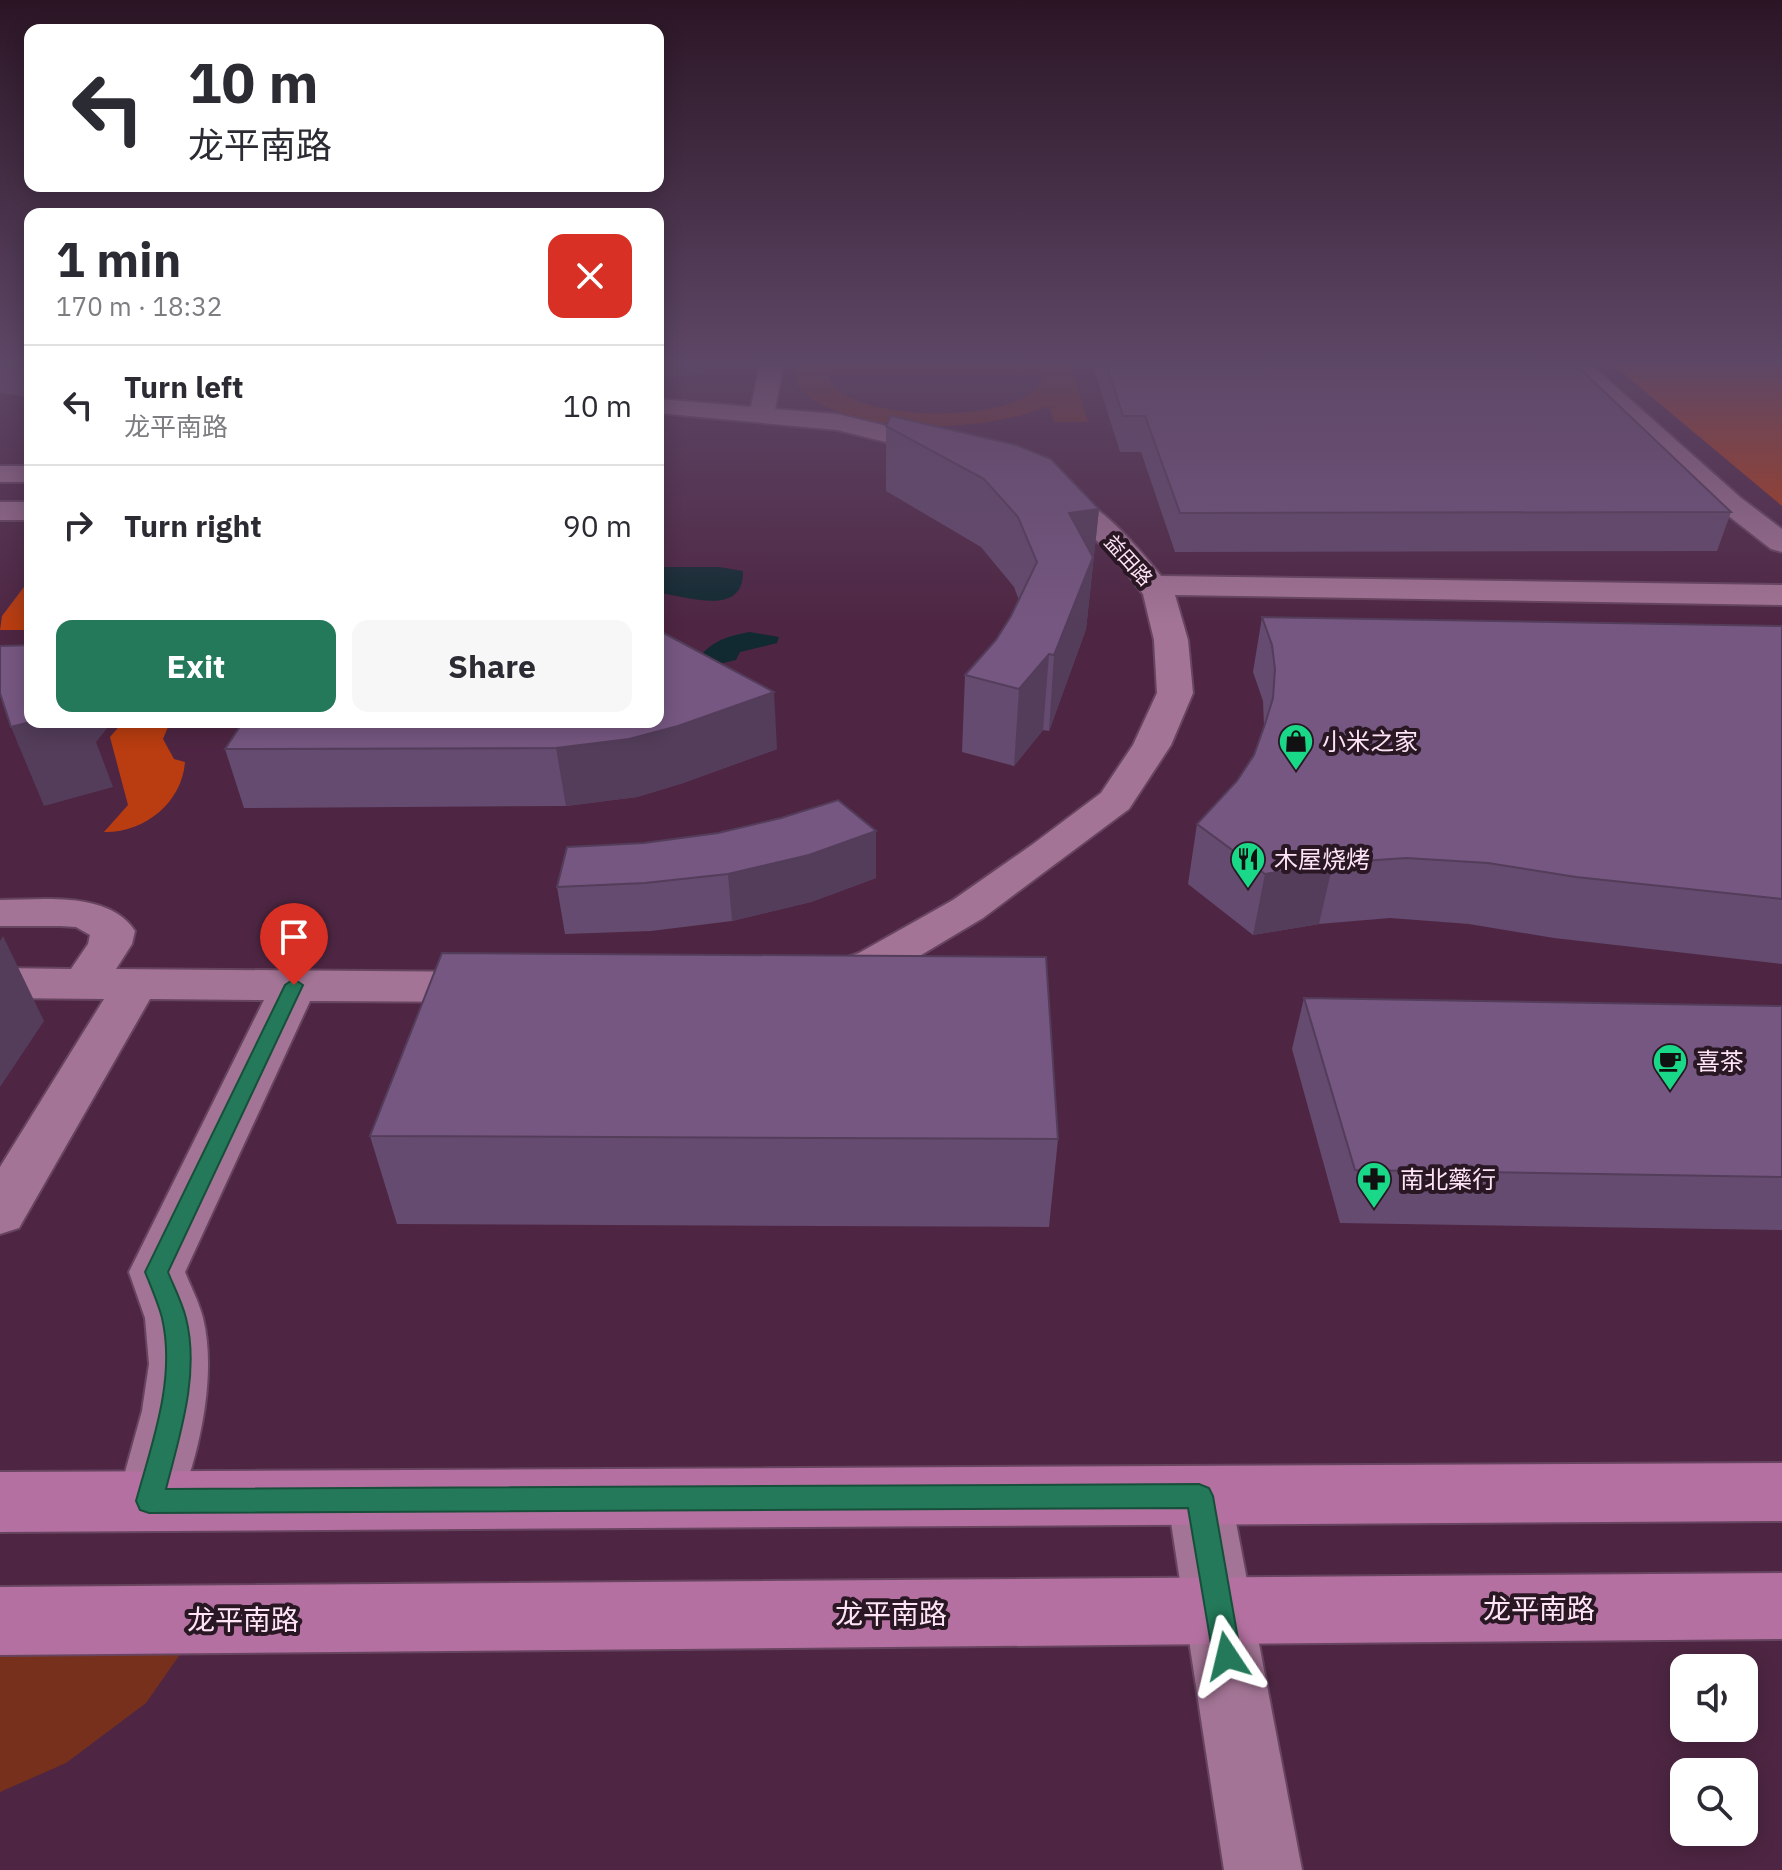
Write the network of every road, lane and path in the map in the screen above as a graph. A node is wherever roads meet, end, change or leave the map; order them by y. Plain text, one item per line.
1 (947, 450) edge
2 (1672, 450) edge
3 (973, 457) edge
4 (0, 474) edge
5 (24, 474) edge
6 (1016, 478) edge
7 (0, 511) edge
8 (24, 511) edge
9 (1782, 543) edge
10 (1152, 585) junction
11 (1782, 595) edge
12 (0, 913) edge
13 (0, 983) edge
14 (84, 984) junction
15 (136, 984) junction
16 (294, 985) junction
17 (793, 987) edge
18 (529, 988) edge
19 (0, 1213) edge
20 (1782, 1492) edge
21 (1199, 1496) junction
22 (149, 1501) junction
23 (0, 1502) edge
24 (1782, 1606) edge
25 (1219, 1610) junction
26 (0, 1621) edge
27 (1263, 1870) edge

1 - 3 street
2 - 9 street
4 - 5 street
6 - 10 street, 益田路
7 - 8 street
10 - 11 street
10 - 17 street, 益田路
12 - 14 street
13 - 14 street
14 - 15 street
15 - 16 street
15 - 19 street
16 - 18 street
16 - 22 street
20 - 21 main road
21 - 22 main road
21 - 25 street
22 - 23 main road
24 - 25 main road, 龙平南路
25 - 26 main road, 龙平南路
25 - 27 street

